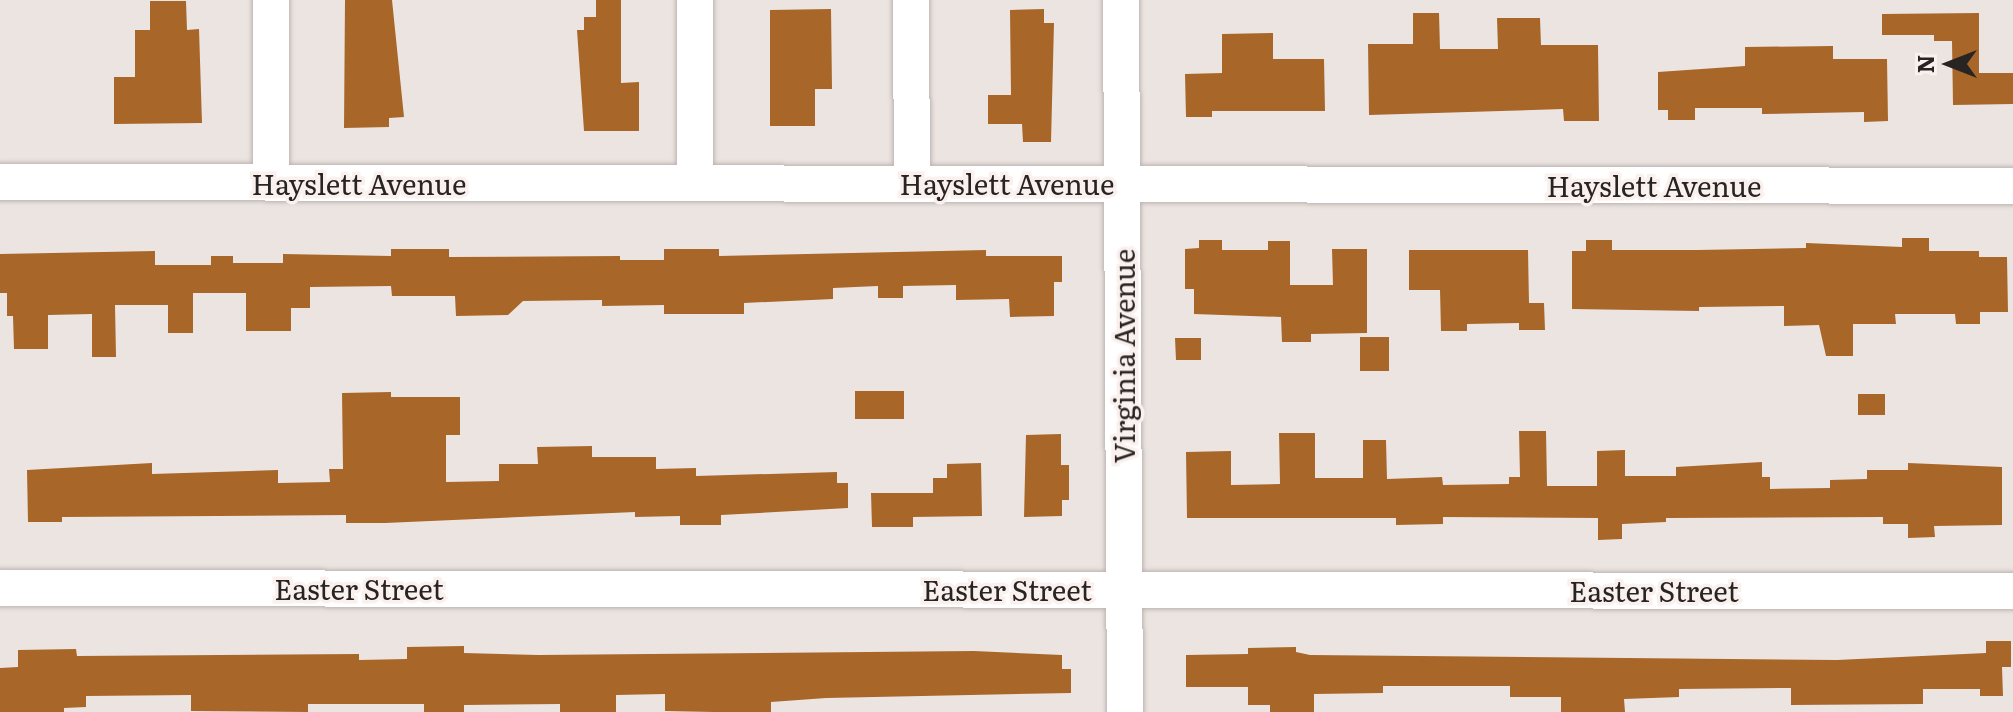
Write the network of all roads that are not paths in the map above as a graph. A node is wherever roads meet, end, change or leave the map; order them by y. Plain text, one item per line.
1 (271, 0) edge
2 (695, 0) edge
3 (911, 0) edge
4 (1121, 0) edge
5 (0, 182) edge
6 (271, 183) junction
7 (695, 183) junction
8 (912, 184) junction
9 (1122, 184) junction
10 (2013, 186) edge
11 (0, 588) edge
12 (1125, 589) junction
13 (2013, 591) edge
14 (1125, 712) edge

1 - 6 street
2 - 7 street
3 - 8 street
4 - 9 street, Virginia Avenue
5 - 6 street, Hayslett Avenue
6 - 7 street, Hayslett Avenue
7 - 8 street, Hayslett Avenue
8 - 9 street, Hayslett Avenue
9 - 10 street, Hayslett Avenue
9 - 12 street, Virginia Avenue
11 - 12 street, Easter Street
12 - 13 street, Easter Street
12 - 14 street, Virginia Avenue

